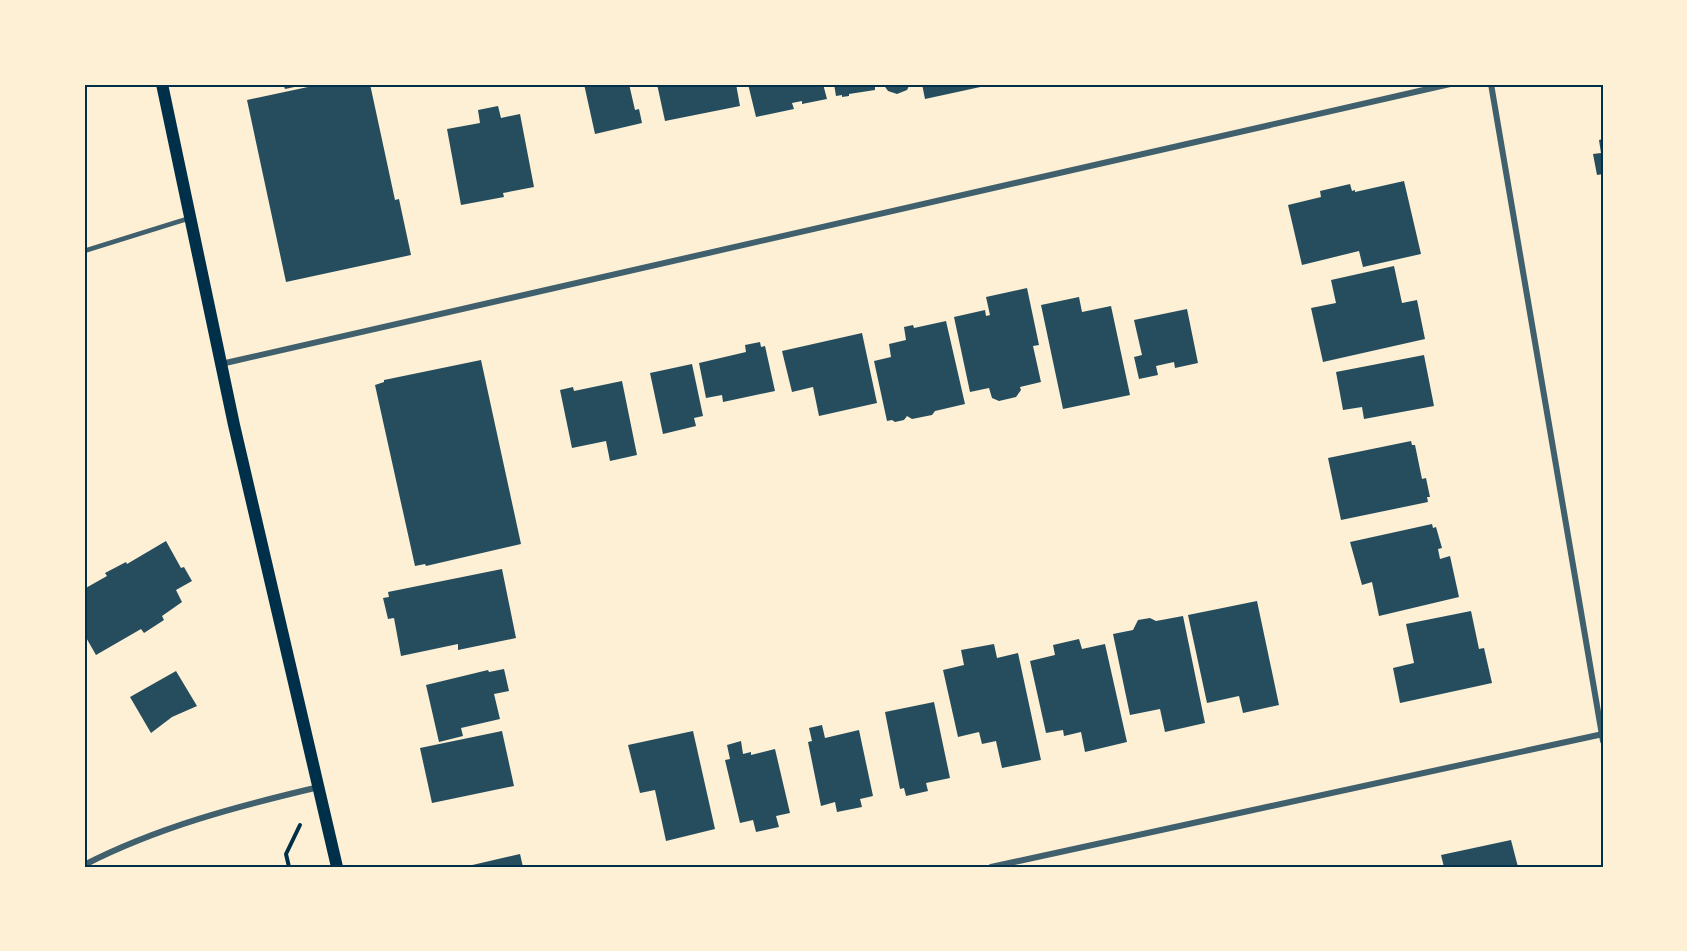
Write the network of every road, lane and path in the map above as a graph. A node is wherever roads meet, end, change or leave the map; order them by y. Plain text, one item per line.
1 (162, 84) edge
2 (1450, 84) edge
3 (1491, 84) edge
4 (191, 218) junction
5 (84, 251) edge
6 (221, 364) junction
7 (1603, 736) edge
8 (319, 787) junction
9 (84, 865) edge
10 (337, 867) edge
11 (991, 867) edge

1 - 4 main road
2 - 6 street
3 - 7 street
4 - 5 lane
4 - 6 main road
6 - 8 main road
7 - 11 street
8 - 9 street
8 - 10 main road

